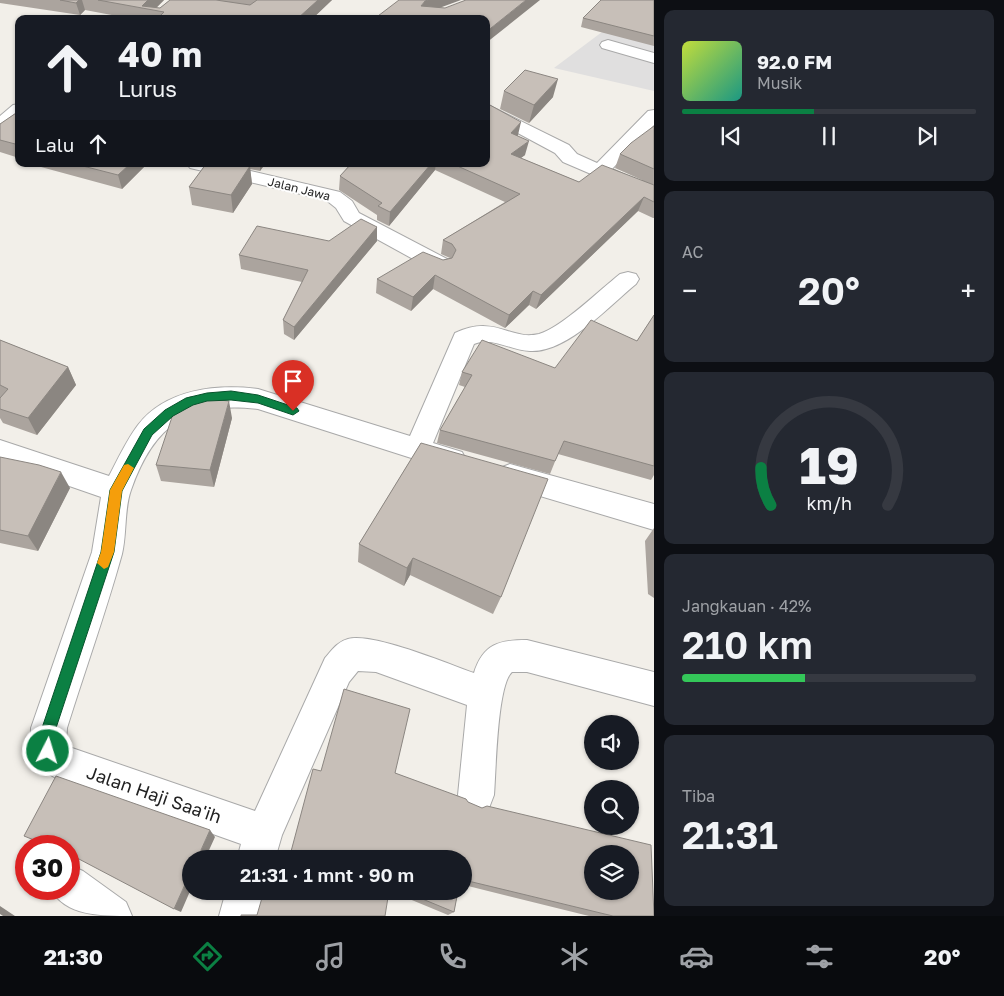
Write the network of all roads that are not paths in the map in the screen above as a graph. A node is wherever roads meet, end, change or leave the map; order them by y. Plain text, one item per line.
1 (608, 45) dead end
2 (654, 58) edge
3 (490, 111) edge
4 (654, 115) edge
5 (210, 167) edge
6 (600, 171) junction
7 (654, 195) edge
8 (441, 265) edge
9 (628, 279) dead end
10 (417, 450) junction
11 (0, 451) edge
12 (116, 490) junction
13 (654, 517) edge
14 (654, 689) edge
15 (485, 694) junction
16 (476, 795) dead end
17 (260, 846) edge
18 (80, 893) edge
19 (243, 900) edge
20 (112, 916) edge
21 (239, 916) edge

1 - 2 street
3 - 6 street
4 - 6 street
5 - 8 street, Jalan Jawa
6 - 7 street
9 - 10 street
10 - 12 street
10 - 13 street
11 - 12 street
12 - 17 street, Jalan Haji Saa'ih
14 - 15 street
15 - 16 street
15 - 17 street, Jalan Haji Saa'ih
18 - 20 street
19 - 21 street

